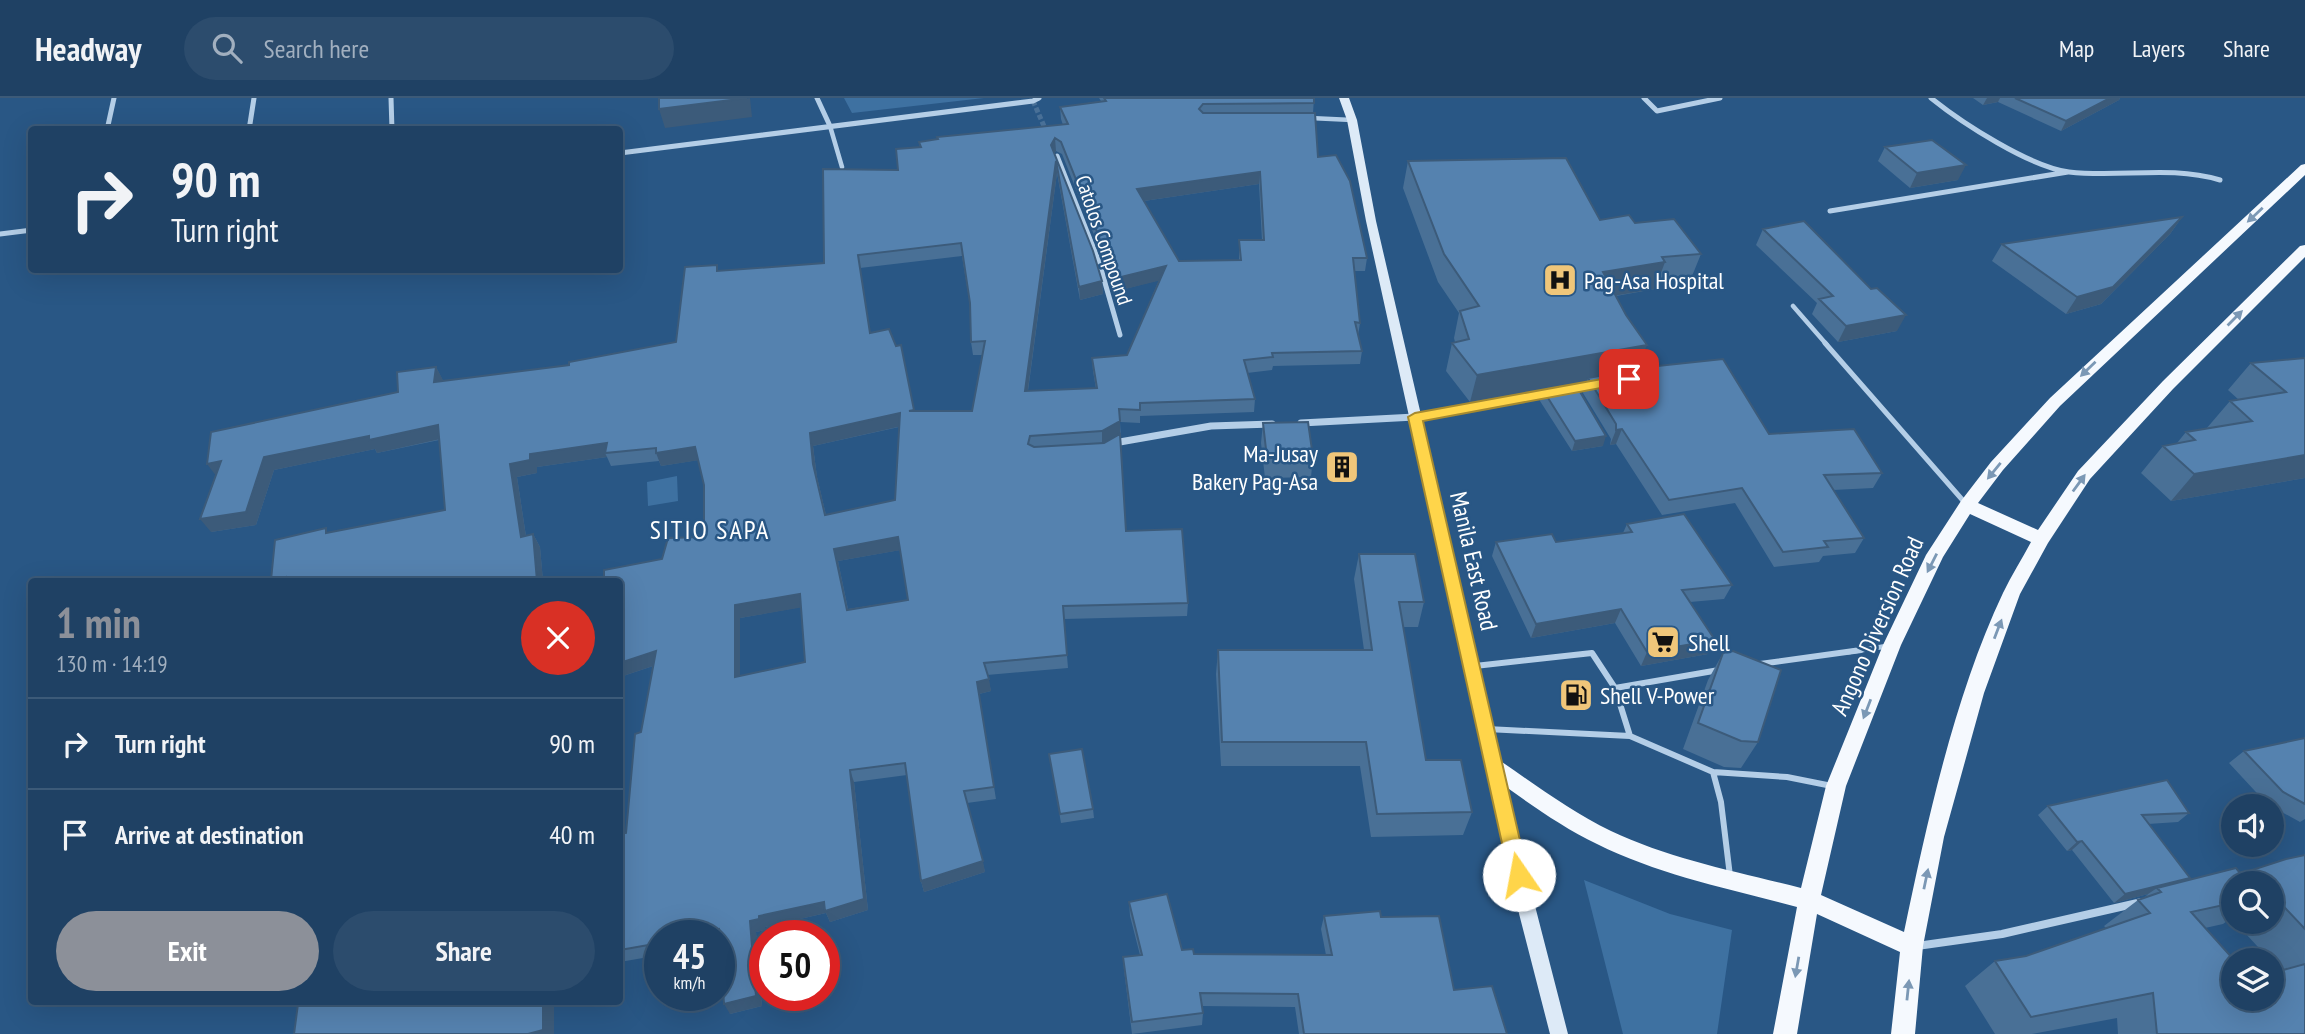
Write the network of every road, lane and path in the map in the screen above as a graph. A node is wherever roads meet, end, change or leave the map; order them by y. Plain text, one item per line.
1 (114, 98) edge
2 (254, 98) edge
3 (391, 98) edge
4 (817, 98) edge
5 (1039, 98) edge
6 (1345, 98) edge
7 (1644, 98) edge
8 (1720, 98) edge
9 (1931, 98) edge
10 (1300, 118) edge
11 (1352, 120) junction
12 (108, 126) edge
13 (250, 126) edge
14 (392, 126) edge
15 (830, 126) junction
16 (623, 153) edge
17 (1057, 156) edge
18 (842, 167) edge
19 (2305, 168) edge
20 (2069, 172) junction
21 (2220, 180) dead end
22 (1830, 211) dead end
23 (28, 230) edge
24 (0, 234) edge
25 (2305, 249) edge
26 (1793, 306) dead end
27 (1120, 335) dead end
28 (1561, 390) edge
29 (1415, 417) junction
30 (1292, 423) edge
31 (1278, 424) edge
32 (1104, 450) edge
33 (1967, 505) junction
34 (2041, 539) junction
35 (1892, 645) junction
36 (1752, 665) edge
37 (1473, 666) junction
38 (1728, 669) edge
39 (1615, 688) junction
40 (1487, 729) junction
41 (1630, 736) junction
42 (1495, 768) junction
43 (1713, 772) junction
44 (1836, 786) junction
45 (1730, 878) junction
46 (1809, 900) junction
47 (2149, 900) edge
48 (1912, 946) junction
49 (1559, 1034) edge
50 (1785, 1034) edge
51 (1903, 1034) edge

1 - 12 street
2 - 13 street
3 - 14 street
4 - 15 street
5 - 15 street
6 - 11 main road, Manila East Road
7 - 8 street
9 - 20 street
10 - 11 lane
11 - 29 main road, Manila East Road
15 - 16 street
15 - 18 lane
17 - 27 street, Catolos Compound
19 -> 33 main road, Angono Diversion Road
20 - 21 street
20 - 22 street
23 - 24 street
34 -> 25 main road
26 - 33 lane
28 - 29 lane
29 - 30 street
29 - 37 main road, Manila East Road
31 - 32 street
33 - 34 main road
33 -> 35 main road, Angono Diversion Road
48 -> 34 main road
35 - 36 lane
35 -> 44 main road, Angono Diversion Road
37 - 39 lane
37 - 40 main road, Manila East Road
38 - 39 lane
39 - 41 lane
40 - 41 lane
40 - 42 main road, Manila East Road
41 - 43 lane
42 - 45 main road
42 - 49 main road, Manila East Road
43 - 44 lane
43 - 45 lane
44 - 46 main road, Angono Diversion Road
45 - 46 main road
46 - 48 main road
46 -> 50 main road, Angono Diversion Road
47 - 48 street
51 -> 48 main road

